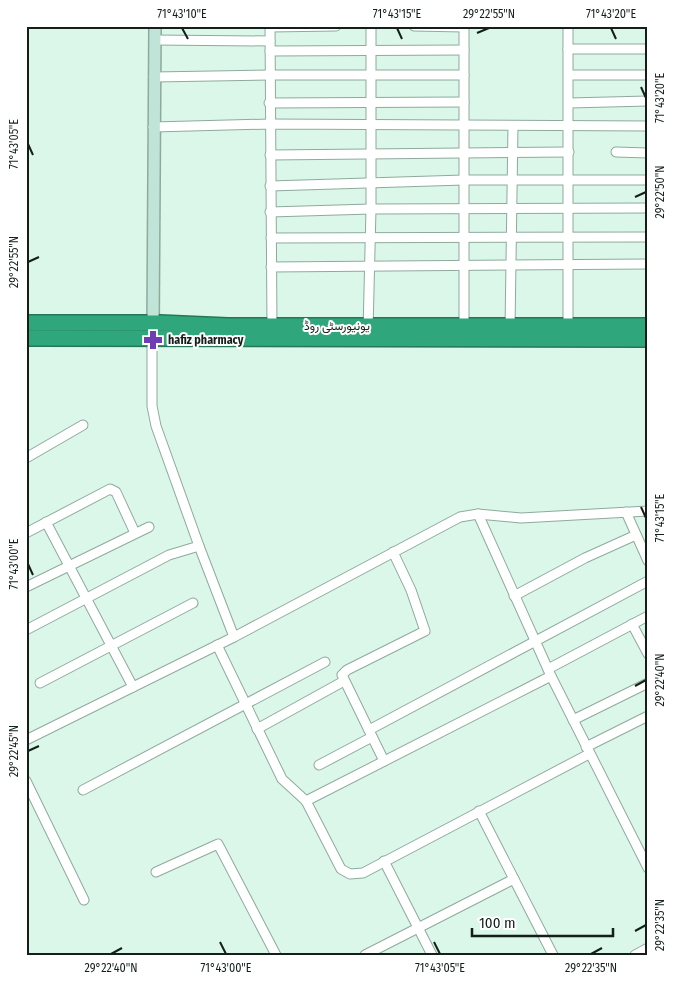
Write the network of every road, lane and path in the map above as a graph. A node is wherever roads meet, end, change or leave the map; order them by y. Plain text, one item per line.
1 (155, 26) edge
2 (336, 26) edge
3 (371, 26) edge
4 (414, 26) edge
5 (464, 26) edge
6 (568, 26) edge
7 (270, 27) edge
8 (155, 40) junction
9 (270, 46) junction
10 (371, 49) junction
11 (568, 49) junction
12 (464, 50) junction
13 (648, 50) edge
14 (270, 74) junction
15 (371, 74) junction
16 (464, 75) junction
17 (569, 75) junction
18 (648, 75) edge
19 (154, 77) junction
20 (371, 101) junction
21 (648, 101) edge
22 (464, 102) junction
23 (269, 103) junction
24 (569, 103) junction
25 (269, 124) junction
26 (371, 124) junction
27 (464, 125) junction
28 (513, 126) junction
29 (569, 126) junction
30 (648, 126) edge
31 (153, 127) junction
32 (512, 152) junction
33 (569, 152) junction
34 (616, 152) dead end
35 (464, 153) junction
36 (648, 153) edge
37 (371, 154) junction
38 (270, 155) junction
39 (464, 180) junction
40 (568, 180) junction
41 (648, 180) edge
42 (512, 181) junction
43 (371, 182) junction
44 (270, 186) junction
45 (648, 208) edge
46 (371, 209) junction
47 (464, 209) junction
48 (512, 209) junction
49 (569, 210) junction
50 (270, 212) junction
51 (371, 236) junction
52 (568, 236) junction
53 (648, 237) edge
54 (271, 238) junction
55 (464, 238) junction
56 (511, 238) junction
57 (464, 264) junction
58 (648, 264) edge
59 (511, 265) junction
60 (568, 265) junction
61 (271, 266) junction
62 (370, 266) junction
63 (26, 323) edge
64 (464, 326) junction
65 (568, 326) junction
66 (648, 326) edge
67 (153, 330) junction
68 (272, 332) junction
69 (368, 332) junction
70 (509, 333) junction
71 (26, 338) edge
72 (648, 339) edge
73 (83, 425) dead end
74 (26, 458) edge
75 (648, 511) edge
76 (626, 512) junction
77 (478, 514) junction
78 (46, 522) junction
79 (148, 527) dead end
80 (26, 533) edge
81 (135, 533) junction
82 (636, 535) junction
83 (199, 546) junction
84 (393, 552) junction
85 (648, 561) edge
86 (67, 566) junction
87 (648, 581) edge
88 (26, 587) edge
89 (514, 596) junction
90 (86, 600) junction
91 (193, 604) dead end
92 (648, 616) edge
93 (632, 624) junction
94 (26, 630) edge
95 (234, 637) junction
96 (535, 641) junction
97 (216, 645) junction
98 (111, 648) junction
99 (648, 654) edge
100 (325, 662) dead end
101 (549, 672) junction
102 (344, 681) junction
103 (40, 683) dead end
104 (648, 683) edge
105 (133, 687) junction
106 (245, 705) junction
107 (648, 716) edge
108 (573, 720) junction
109 (257, 729) junction
110 (371, 733) junction
111 (26, 740) edge
112 (588, 750) junction
113 (384, 761) junction
114 (319, 765) dead end
115 (26, 781) edge
116 (83, 790) dead end
117 (306, 801) junction
118 (479, 811) junction
119 (384, 861) junction
120 (647, 866) edge
121 (156, 872) dead end
122 (514, 879) junction
123 (84, 900) dead end
124 (418, 927) junction
125 (648, 948) edge
126 (276, 955) edge
127 (365, 955) edge
128 (432, 955) edge
129 (553, 955) edge
130 (635, 955) edge

1 - 8 street
2 - 7 street
3 - 10 street
4 - 5 street
5 - 12 street
6 - 11 street
7 - 9 street
8 - 9 street
8 - 19 street
9 - 10 street
9 - 14 street
10 - 12 street
10 - 15 street
11 - 13 street
11 - 17 street
12 - 16 street
14 - 15 street
14 - 19 street
14 - 23 street
15 - 16 street
15 - 20 street
16 - 22 street
17 - 18 street
17 - 24 street
19 - 31 street
20 - 22 street
20 - 23 street
20 - 26 street
21 - 24 street
22 - 27 street
23 - 25 street
24 - 29 street
25 - 26 street
25 - 31 street
25 - 38 street
26 - 27 street
26 - 37 street
27 - 28 street
27 - 35 street
28 - 29 street
28 - 32 street
29 - 30 street
29 - 33 street
31 - 67 street
32 - 33 street
32 - 35 street
32 - 42 street
33 - 40 street
34 - 36 street
35 - 37 street
35 - 39 street
37 - 38 street
37 - 43 street
38 - 44 street
39 - 42 street
39 - 43 street
39 - 47 street
40 - 41 street
40 - 42 street
40 - 49 street
42 - 48 street
43 - 44 street
43 - 46 street
44 - 50 street
45 - 49 street
46 - 47 street
46 - 50 street
46 - 51 street
47 - 48 street
47 - 55 street
48 - 49 street
48 - 56 street
49 - 52 street
50 - 54 street
51 - 54 street
51 - 55 street
51 - 62 street
52 - 53 street
52 - 56 street
52 - 60 street
54 - 61 street
55 - 56 street
55 - 57 street
56 - 59 street
57 - 59 street
57 - 62 street
57 - 64 street
58 - 60 street
59 - 60 street
59 - 70 street
60 - 65 street
61 - 62 street
61 - 68 street
62 - 69 street
63 - 67 highway, یونیورسٹی روڈ
64 - 69 highway, یونیورسٹی روڈ
64 - 70 highway, یونیورسٹی روڈ
65 - 66 highway, یونیورسٹی روڈ
65 - 70 highway, یونیورسٹی روڈ
67 - 68 highway, یونیورسٹی روڈ
67 - 71 highway, یونیورسٹی روڈ
67 - 83 street
68 - 69 highway, یونیورسٹی روڈ
69 - 70 highway, یونیورسٹی روڈ
70 - 72 highway, یونیورسٹی روڈ
73 - 74 street
75 - 76 street
76 - 77 street
76 - 82 street
77 - 84 street
77 - 89 street
78 - 80 street
78 - 81 street
78 - 86 street
79 - 81 street
81 - 86 street
82 - 85 street
82 - 89 street
83 - 90 street
83 - 95 street
84 - 95 street
84 - 102 street
86 - 88 street
86 - 90 street
87 - 96 street
89 - 96 street
90 - 94 street
90 - 98 street
91 - 98 street
92 - 93 street
93 - 99 street
93 - 101 street
95 - 97 street
96 - 101 street
96 - 110 street
97 - 105 street
97 - 106 street
98 - 103 street
98 - 105 street
100 - 106 street
101 - 108 street
101 - 113 street
102 - 109 street
102 - 110 street
104 - 108 street
105 - 111 street
106 - 109 street
106 - 116 street
107 - 112 street
108 - 112 street
109 - 117 street
110 - 113 street
110 - 114 street
112 - 118 street
112 - 120 street
113 - 117 street
115 - 123 street
117 - 119 street
118 - 119 street
118 - 122 street
119 - 124 street
121 - 126 street
122 - 124 street
122 - 129 street
124 - 127 street
124 - 128 street
125 - 130 street

